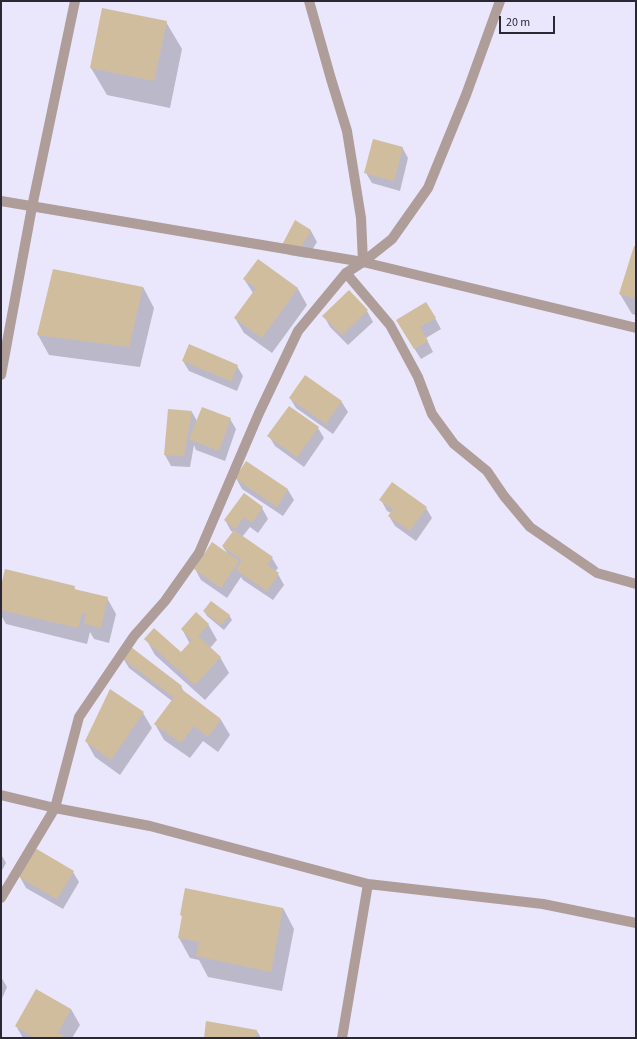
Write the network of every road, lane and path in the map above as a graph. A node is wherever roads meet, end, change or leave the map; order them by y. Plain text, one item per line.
1 (75, 1) edge
2 (309, 1) edge
3 (500, 1) edge
4 (1, 201) edge
5 (32, 207) junction
6 (363, 262) junction
7 (346, 273) junction
8 (636, 328) edge
9 (1, 375) edge
10 (636, 584) edge
11 (1, 795) edge
12 (55, 808) junction
13 (368, 884) junction
14 (1, 898) edge
15 (636, 923) edge
16 (342, 1038) edge

1 - 5 street
2 - 6 street
3 - 6 street
4 - 5 street
5 - 6 street
5 - 9 street
6 - 7 street
6 - 8 street
7 - 10 street
7 - 12 street
11 - 12 street
12 - 13 street
12 - 14 street
13 - 15 street
13 - 16 street

